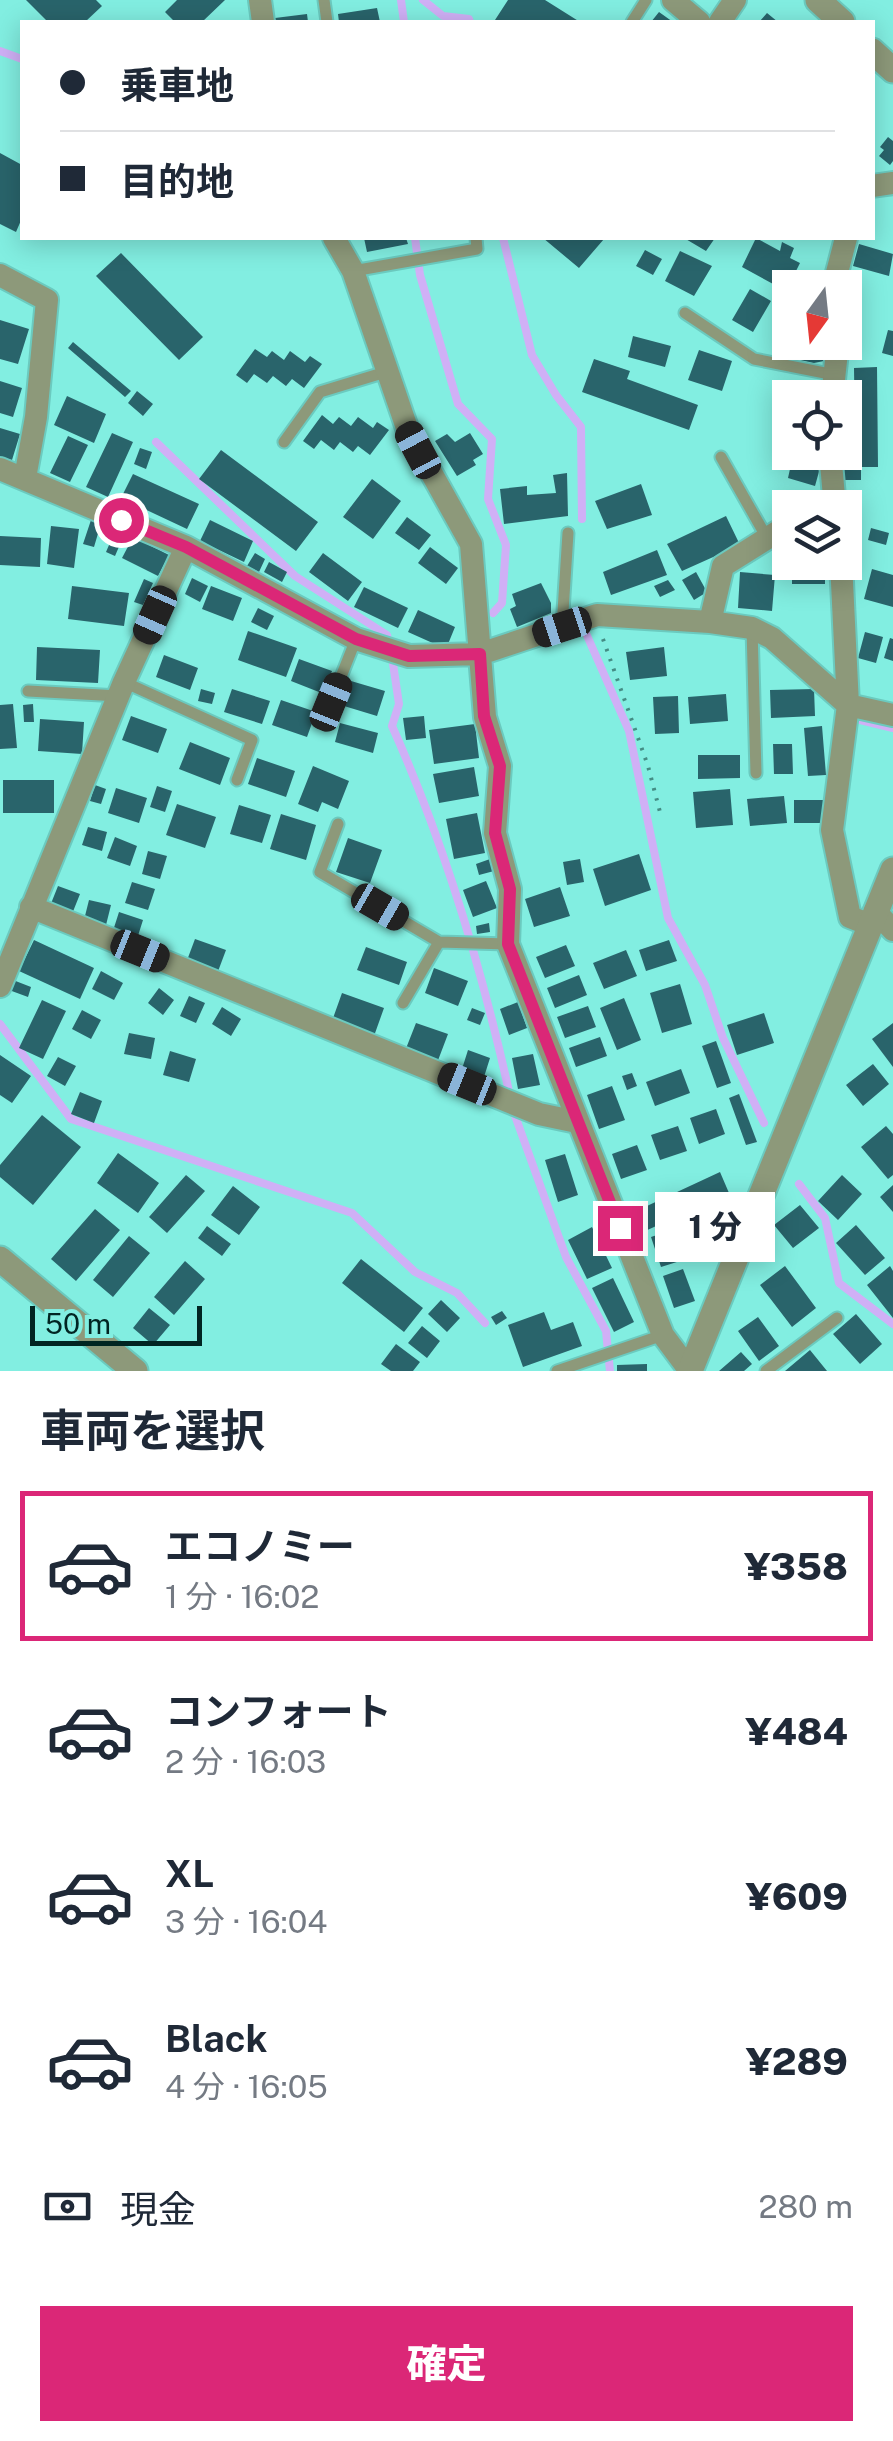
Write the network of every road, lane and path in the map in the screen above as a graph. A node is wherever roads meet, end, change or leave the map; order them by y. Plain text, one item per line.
1 (673, 0) edge
2 (818, 0) edge
3 (697, 20) edge
4 (840, 20) edge
5 (335, 240) edge
6 (476, 240) edge
7 (846, 240) edge
8 (838, 270) edge
9 (354, 271) junction
10 (0, 275) edge
11 (685, 313) dead end
12 (390, 371) junction
13 (816, 380) edge
14 (284, 442) dead end
15 (721, 457) dead end
16 (0, 469) edge
17 (25, 478) junction
18 (568, 533) dead end
19 (772, 535) edge
20 (767, 538) junction
21 (186, 547) junction
22 (842, 580) edge
23 (597, 615) junction
24 (710, 622) junction
25 (562, 627) junction
26 (752, 628) junction
27 (356, 639) junction
28 (480, 654) junction
29 (122, 689) junction
30 (28, 691) dead end
31 (331, 702) dead end
32 (848, 705) junction
33 (893, 715) edge
34 (756, 773) dead end
35 (237, 780) dead end
36 (661, 816) dead end
37 (338, 824) dead end
38 (893, 870) edge
39 (31, 907) junction
40 (879, 922) edge
41 (440, 942) junction
42 (508, 944) junction
43 (0, 986) edge
44 (403, 1004) dead end
45 (577, 1122) junction
46 (0, 1259) edge
47 (836, 1318) dead end
48 (663, 1335) junction
49 (136, 1371) edge
50 (557, 1371) edge
51 (690, 1371) edge
52 (766, 1371) edge

1 - 3 street
2 - 4 street
5 - 9 street
6 - 9 lane
7 - 8 street
9 - 12 street
10 - 17 street
11 - 13 lane
12 - 14 lane
12 - 28 street
15 - 20 lane
16 - 17 street
17 - 21 street
18 - 25 lane
19 - 20 street
20 - 24 street
21 - 27 street
21 - 29 street
22 - 32 street
23 - 24 street
23 - 25 street
23 - 36 path
24 - 26 street
25 - 28 street
26 - 32 street
26 - 34 lane
27 - 28 street
27 - 31 lane
28 - 42 street
29 - 30 lane
29 - 35 lane
29 - 39 street
32 - 33 street
32 - 40 street
37 - 41 lane
38 - 40 street
39 - 43 street
39 - 45 street
40 - 51 street
41 - 42 lane
41 - 44 lane
42 - 45 street
45 - 48 street
46 - 49 street
47 - 52 lane
48 - 50 lane
48 - 51 street

